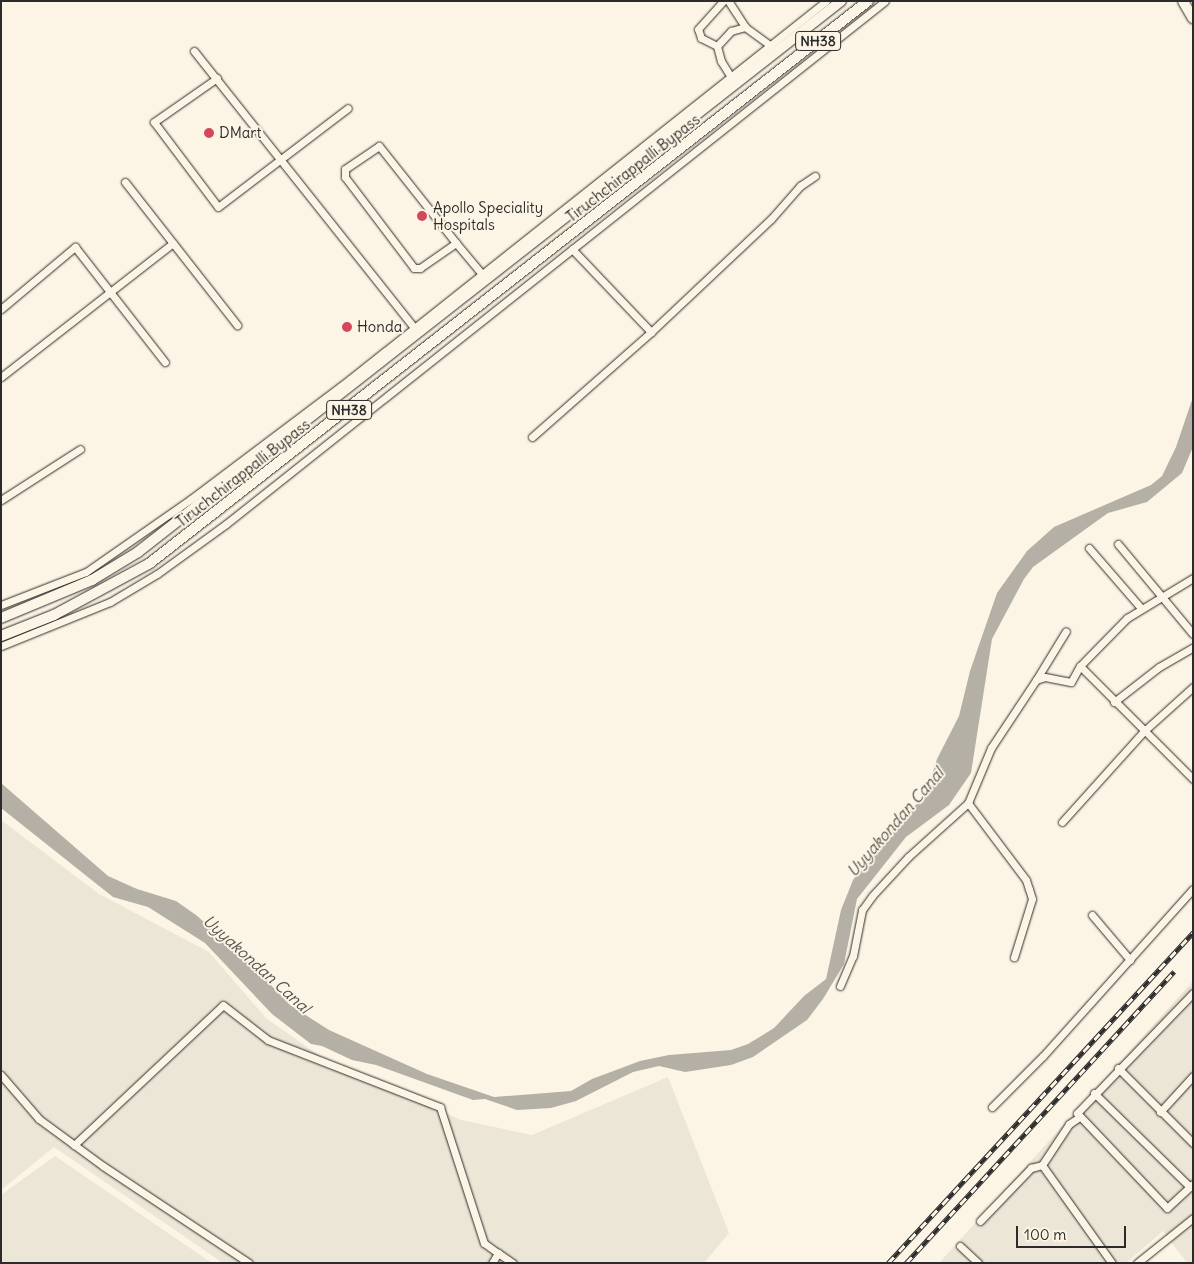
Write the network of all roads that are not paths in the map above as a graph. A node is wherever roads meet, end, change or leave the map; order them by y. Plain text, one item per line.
1 (826, 1) edge
2 (841, 1) edge
3 (868, 1) edge
4 (885, 1) edge
5 (1183, 1) edge
6 (727, 2) edge
7 (1193, 18) edge
8 (745, 26) junction
9 (770, 45) junction
10 (717, 46) junction
11 (194, 51) dead end
12 (731, 77) junction
13 (217, 78) junction
14 (348, 108) dead end
15 (671, 125) junction
16 (667, 139) junction
17 (282, 160) junction
18 (815, 176) dead end
19 (125, 182) dead end
20 (456, 243) junction
21 (173, 244) junction
22 (572, 249) junction
23 (482, 274) junction
24 (108, 292) junction
25 (1, 309) edge
26 (237, 325) dead end
27 (414, 328) junction
28 (651, 332) junction
29 (165, 362) dead end
30 (2, 374) edge
31 (532, 438) dead end
32 (80, 449) dead end
33 (1, 500) edge
34 (1118, 544) dead end
35 (1089, 548) dead end
36 (1193, 578) edge
37 (1162, 594) junction
38 (2, 604) edge
39 (1141, 608) junction
40 (1, 618) edge
41 (1066, 631) dead end
42 (1193, 634) edge
43 (1, 636) edge
44 (1, 646) edge
45 (1193, 647) edge
46 (1080, 666) junction
47 (1036, 680) junction
48 (1193, 687) edge
49 (1114, 702) junction
50 (1144, 731) junction
51 (1193, 779) edge
52 (968, 803) junction
53 (1062, 822) dead end
54 (1193, 889) edge
55 (1092, 915) dead end
56 (1014, 957) dead end
57 (1130, 960) junction
58 (840, 986) dead end
59 (1193, 992) edge
60 (1118, 1068) junction
61 (1, 1075) edge
62 (1193, 1076) edge
63 (1094, 1093) junction
64 (992, 1107) dead end
65 (1160, 1112) junction
66 (1078, 1118) junction
67 (1193, 1142) edge
68 (74, 1145) junction
69 (1042, 1165) junction
70 (1192, 1186) edge
71 (1193, 1218) edge
72 (980, 1221) dead end
73 (960, 1246) dead end
74 (498, 1253) junction
75 (248, 1263) edge
76 (492, 1263) edge
77 (514, 1263) edge
78 (978, 1263) edge
79 (1112, 1263) edge
80 (1137, 1263) edge

1 - 9 street
2 - 16 highway, NH38
3 - 43 highway, Tiruchchirappalli Bypass / NH38
4 - 22 street
5 - 7 highway
6 - 8 street
6 - 10 street
8 - 9 street
8 - 10 street
9 - 12 street
10 - 12 street
11 - 13 street
12 - 15 street
13 - 17 street
13 - 17 street
14 - 17 street
15 - 16 highway
15 - 23 street
16 - 40 highway, Tiruchchirappalli Bypass / NH38
17 - 27 street
18 - 28 street
19 - 21 street
20 - 20 street
20 - 23 street
21 - 24 street
21 - 26 street
22 - 28 street
22 - 44 street
23 - 27 street
24 - 25 street
24 - 29 street
24 - 30 street
27 - 38 street
28 - 31 street
32 - 33 street
34 - 37 street
35 - 39 street
36 - 37 street
37 - 39 street
37 - 42 street
39 - 46 street
41 - 47 street
45 - 49 street
46 - 47 street
46 - 49 street
47 - 52 street
48 - 50 street
49 - 50 street
50 - 51 street
50 - 53 street
52 - 56 street
52 - 58 street
54 - 57 street
55 - 57 street
57 - 64 street
59 - 60 street
60 - 63 street
60 - 65 street
61 - 68 street
62 - 65 street
63 - 66 street
63 - 70 street
65 - 67 street
66 - 69 street
66 - 70 street
68 - 74 street
68 - 75 street
69 - 72 street
69 - 79 street
71 - 80 street
73 - 78 street
74 - 76 street
74 - 77 street

